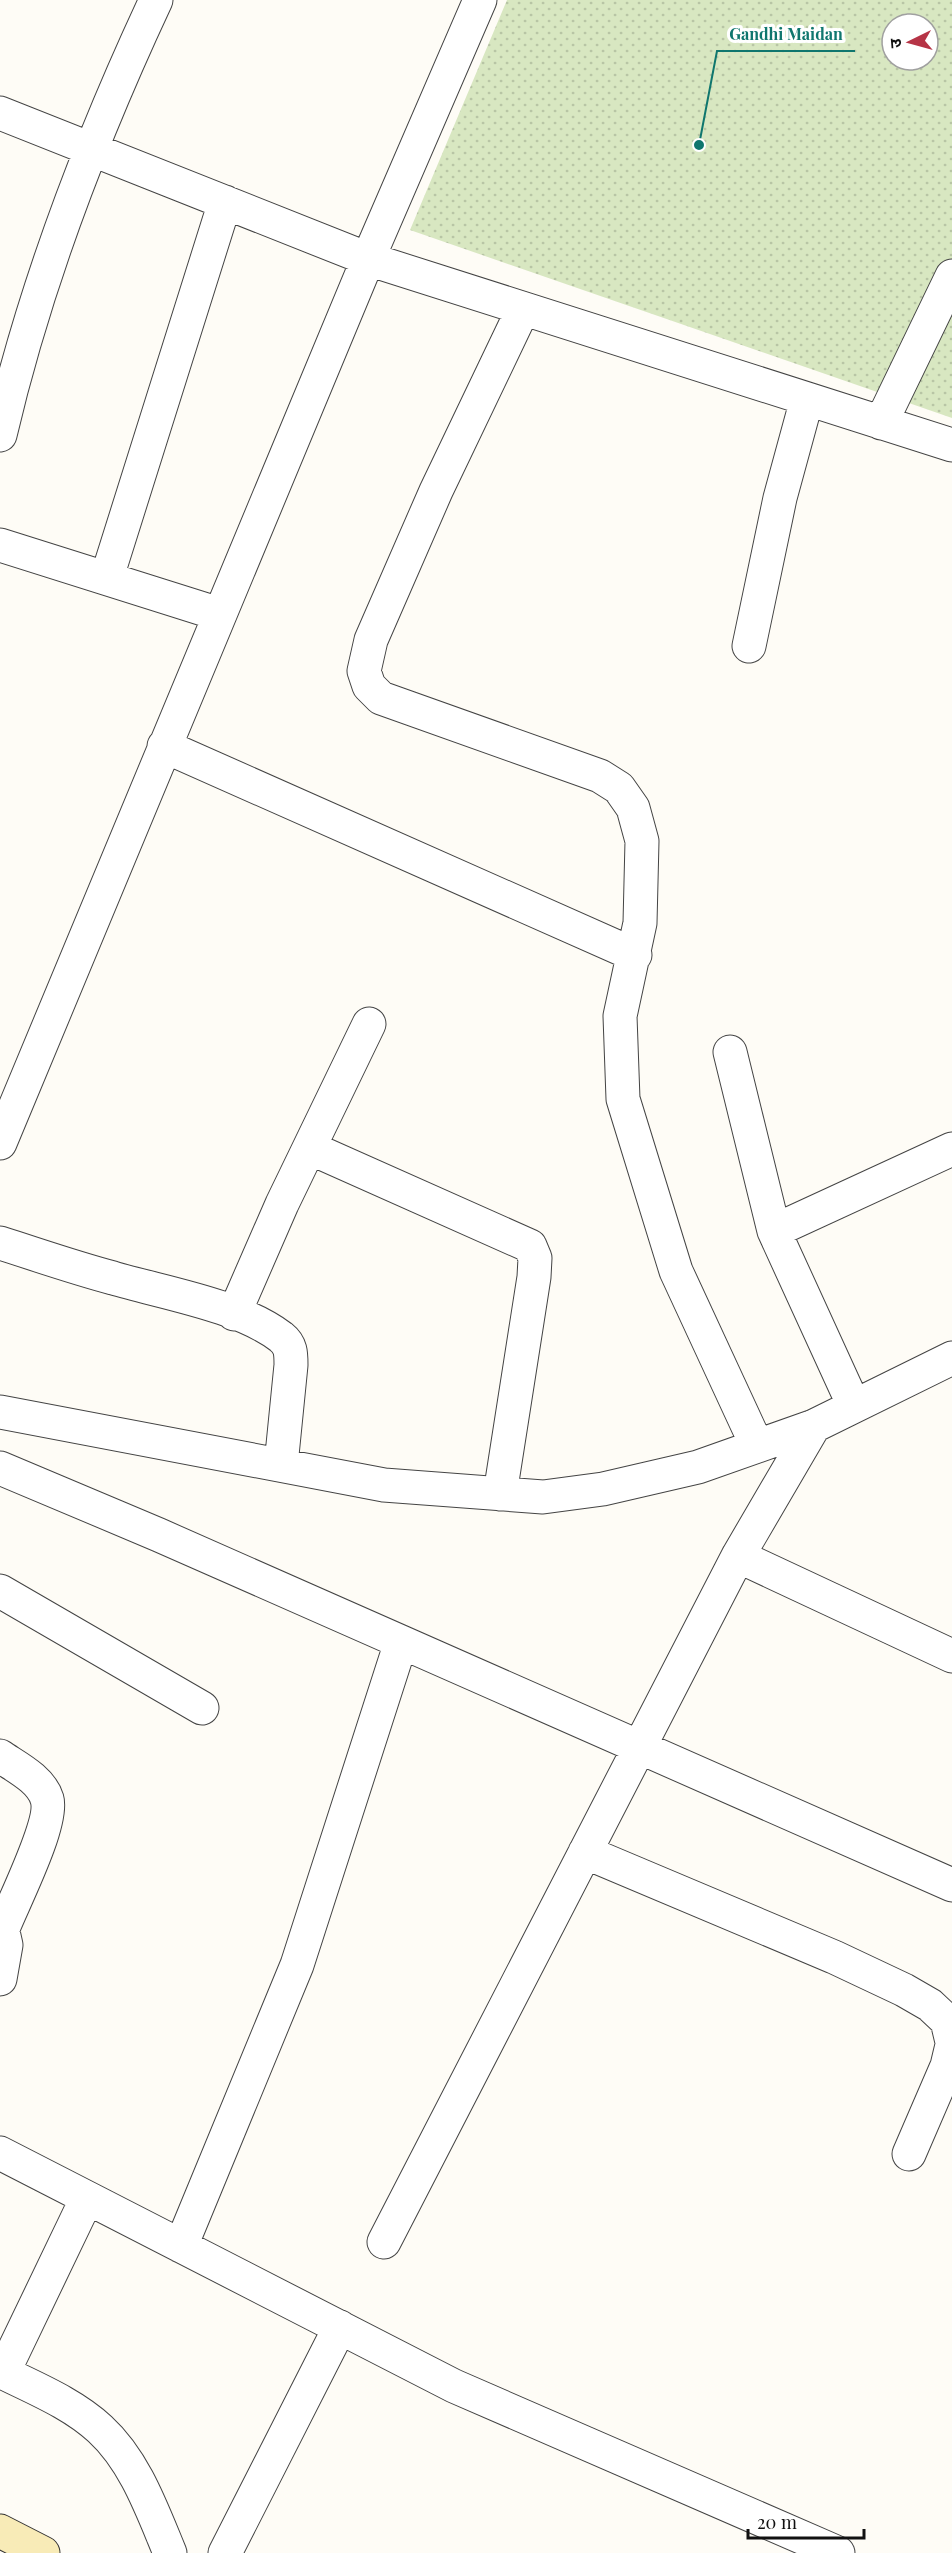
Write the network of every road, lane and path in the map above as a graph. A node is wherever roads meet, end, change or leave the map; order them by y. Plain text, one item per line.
1 (155, 0) edge
2 (480, 0) edge
3 (0, 113) edge
4 (89, 149) junction
5 (225, 202) junction
6 (368, 259) junction
7 (952, 276) edge
8 (523, 309) junction
9 (807, 399) junction
10 (881, 423) junction
11 (0, 435) edge
12 (952, 445) edge
13 (0, 545) edge
14 (106, 577) junction
15 (219, 614) junction
16 (749, 646) dead end
17 (164, 746) junction
18 (635, 954) junction
19 (369, 1024) dead end
20 (730, 1052) dead end
21 (0, 1143) edge
22 (310, 1148) junction
23 (952, 1149) edge
24 (774, 1231) junction
25 (0, 1243) edge
26 (234, 1314) junction
27 (952, 1358) edge
28 (854, 1406) junction
29 (0, 1412) edge
30 (814, 1426) junction
31 (757, 1446) junction
32 (281, 1466) junction
33 (0, 1468) edge
34 (500, 1494) junction
35 (738, 1556) junction
36 (0, 1591) edge
37 (401, 1642) junction
38 (952, 1656) edge
39 (202, 1708) dead end
40 (639, 1747) junction
41 (0, 1756) edge
42 (585, 1852) junction
43 (952, 1885) edge
44 (2, 1922) edge
45 (0, 1979) edge
46 (952, 2044) edge
47 (0, 2153) edge
48 (909, 2154) dead end
49 (87, 2198) junction
50 (384, 2242) dead end
51 (181, 2246) junction
52 (340, 2327) junction
53 (2, 2372) edge
54 (0, 2531) edge
55 (823, 2550) edge
56 (43, 2553) edge
57 (170, 2553) edge
58 (225, 2553) edge

1 - 4 street
2 - 6 street
3 - 4 street
4 - 5 street
4 - 11 street
5 - 6 street
5 - 14 street
6 - 8 street
6 - 15 street
7 - 10 street
8 - 9 street
8 - 18 street
9 - 10 street
9 - 16 street
10 - 12 street
13 - 14 street
14 - 15 street
15 - 17 street
17 - 18 street
17 - 21 street
18 - 31 street
19 - 22 street
20 - 24 street
22 - 26 street
22 - 34 street
23 - 24 street
24 - 28 street
25 - 26 street
26 - 32 street
27 - 28 street
28 - 30 street
29 - 32 street
30 - 31 street
30 - 35 street
31 - 34 street
32 - 34 street
33 - 37 street
35 - 38 street
35 - 40 street
36 - 39 street
37 - 40 street
37 - 51 street
40 - 42 street
40 - 43 street
41 - 44 street
42 - 46 street
42 - 50 street
44 - 45 street
46 - 48 street
47 - 49 street
49 - 51 street
49 - 53 street
51 - 52 street
52 - 55 street
52 - 58 street
53 - 57 street
54 - 56 street

